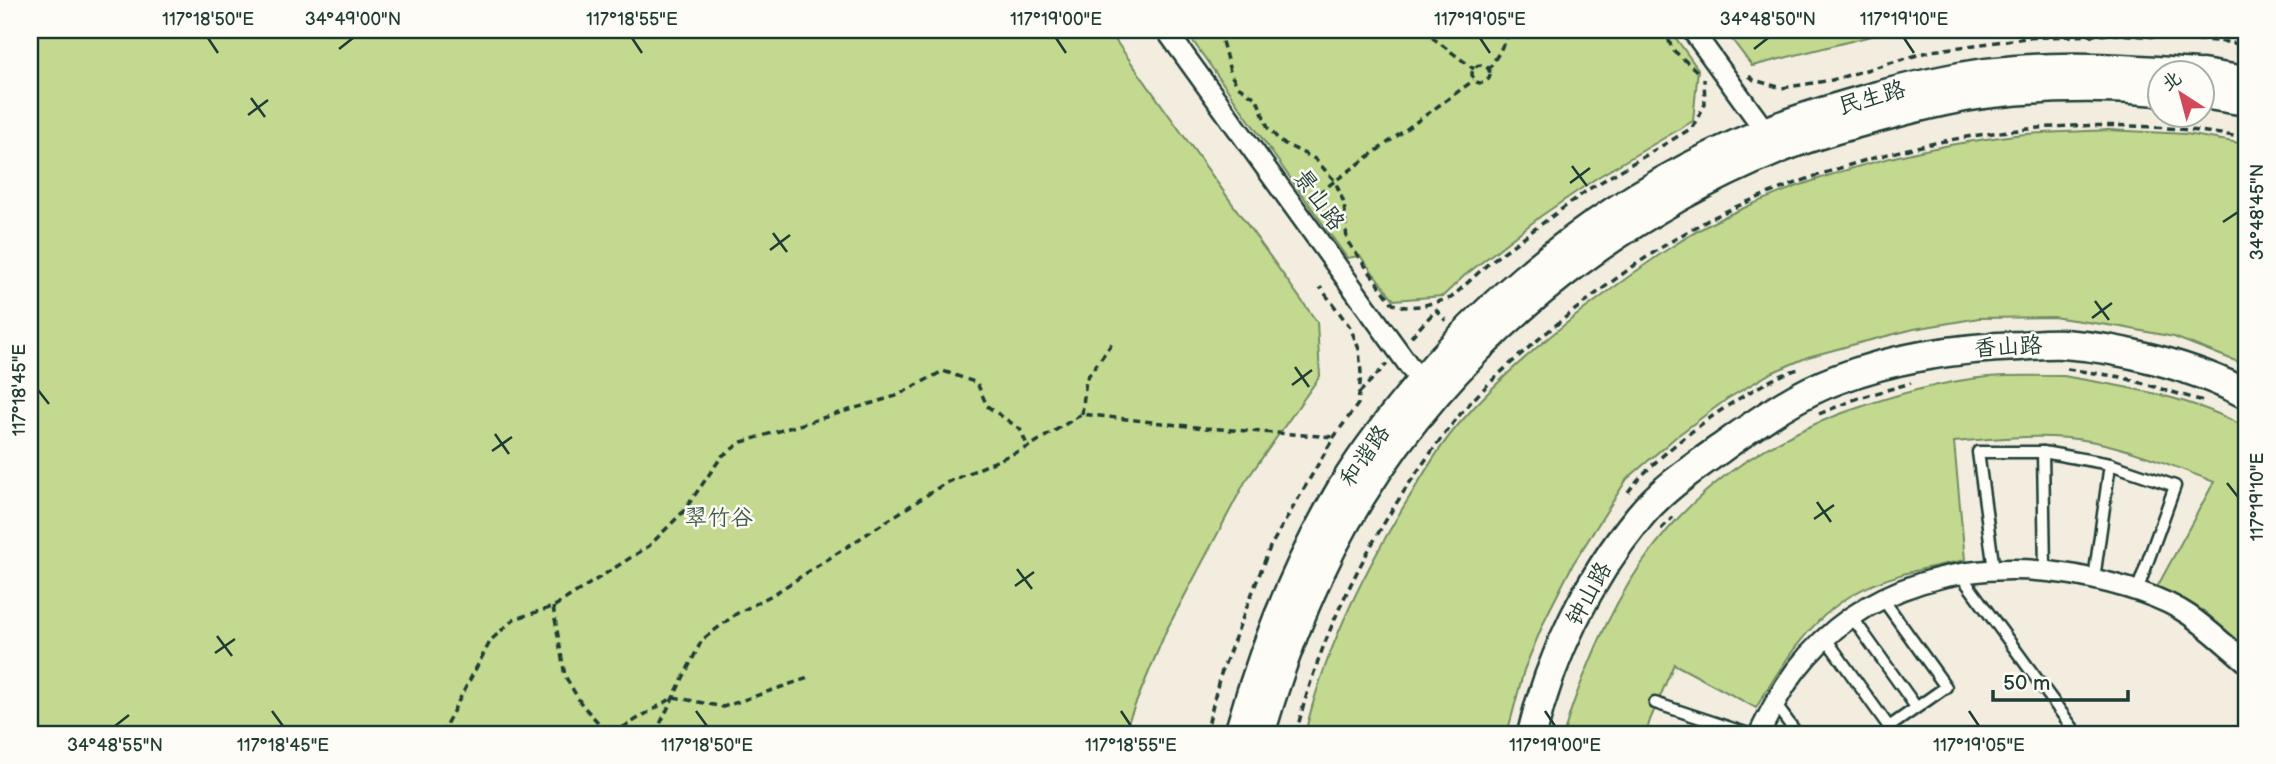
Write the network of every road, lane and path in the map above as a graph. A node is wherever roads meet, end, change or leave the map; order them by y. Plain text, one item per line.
1 (1166, 30) edge
2 (1219, 30) edge
3 (1422, 30) edge
4 (1510, 30) edge
5 (1662, 30) edge
6 (1692, 30) edge
7 (1474, 69) junction
8 (2146, 69) edge
9 (1489, 70) junction
10 (1746, 73) dead end
11 (2216, 76) edge
12 (1474, 80) junction
13 (1832, 80) dead end
14 (2246, 81) edge
15 (2146, 90) edge
16 (2216, 96) edge
17 (2246, 101) edge
18 (2246, 138) edge
19 (1771, 140) junction
20 (1335, 181) junction
21 (1296, 209) junction
22 (1584, 244) joint
23 (1320, 287) dead end
24 (1112, 342) dead end
25 (2067, 369) dead end
26 (1917, 382) dead end
27 (1427, 391) junction
28 (2246, 394) edge
29 (2211, 404) dead end
30 (1082, 414) junction
31 (1808, 419) dead end
32 (1334, 437) junction
33 (1028, 447) junction
34 (2043, 452) junction
35 (2110, 464) junction
36 (1682, 476) joint
37 (1677, 513) dead end
38 (1656, 534) dead end
39 (1994, 570) junction
40 (2045, 570) junction
41 (1960, 573) junction
42 (2094, 579) junction
43 (2137, 591) junction
44 (1882, 598) junction
45 (553, 607) junction
46 (1852, 617) junction
47 (1826, 639) junction
48 (2246, 663) edge
49 (808, 678) dead end
50 (674, 697) junction
51 (1655, 703) dead end
52 (1775, 703) junction
53 (1916, 707) junction
54 (2246, 731) edge
55 (441, 734) edge
56 (610, 734) edge
57 (655, 734) edge
58 (1206, 734) edge
59 (1239, 734) edge
60 (1260, 734) edge
61 (1296, 734) edge
62 (1532, 734) edge
63 (1749, 734) edge
64 (1759, 734) edge
65 (1797, 734) edge
66 (2077, 734) edge
67 (2242, 734) edge

1 - 21 street, 景山路
2 - 20 path
3 - 7 path
4 - 9 path
5 - 20 path
6 - 19 street
7 - 9 path
7 - 12 path
8 - 19 main road, 民生路
9 - 12 path
10 - 13 path
11 - 14 main road
12 - 20 path
15 - 19 main road, 民生路
16 - 17 main road
18 - 61 path
19 - 22 main road, 民生路
20 - 21 path
21 - 27 street, 景山路
22 - 27 main road, 和谐路
23 - 32 path
24 - 30 path
25 - 29 path
26 - 31 path
27 - 59 main road, 和谐路
27 - 60 main road, 和谐路
28 - 36 main road, 香山路
30 - 32 path
30 - 33 path
32 - 58 path
33 - 45 path
33 - 50 path
34 - 35 lane
34 - 39 lane
34 - 40 lane
35 - 42 lane
35 - 43 lane
36 - 62 main road, 钟山路
37 - 38 path
39 - 40 street
39 - 41 street
40 - 42 street
41 - 44 street
41 - 66 lane
42 - 43 street
43 - 48 street
44 - 46 street
44 - 53 lane
45 - 55 path
45 - 56 path
46 - 47 street
46 - 53 lane
47 - 52 street
47 - 53 lane
49 - 50 path
50 - 56 path
50 - 57 path
51 - 63 lane
52 - 64 street
52 - 65 lane
54 - 67 lane

